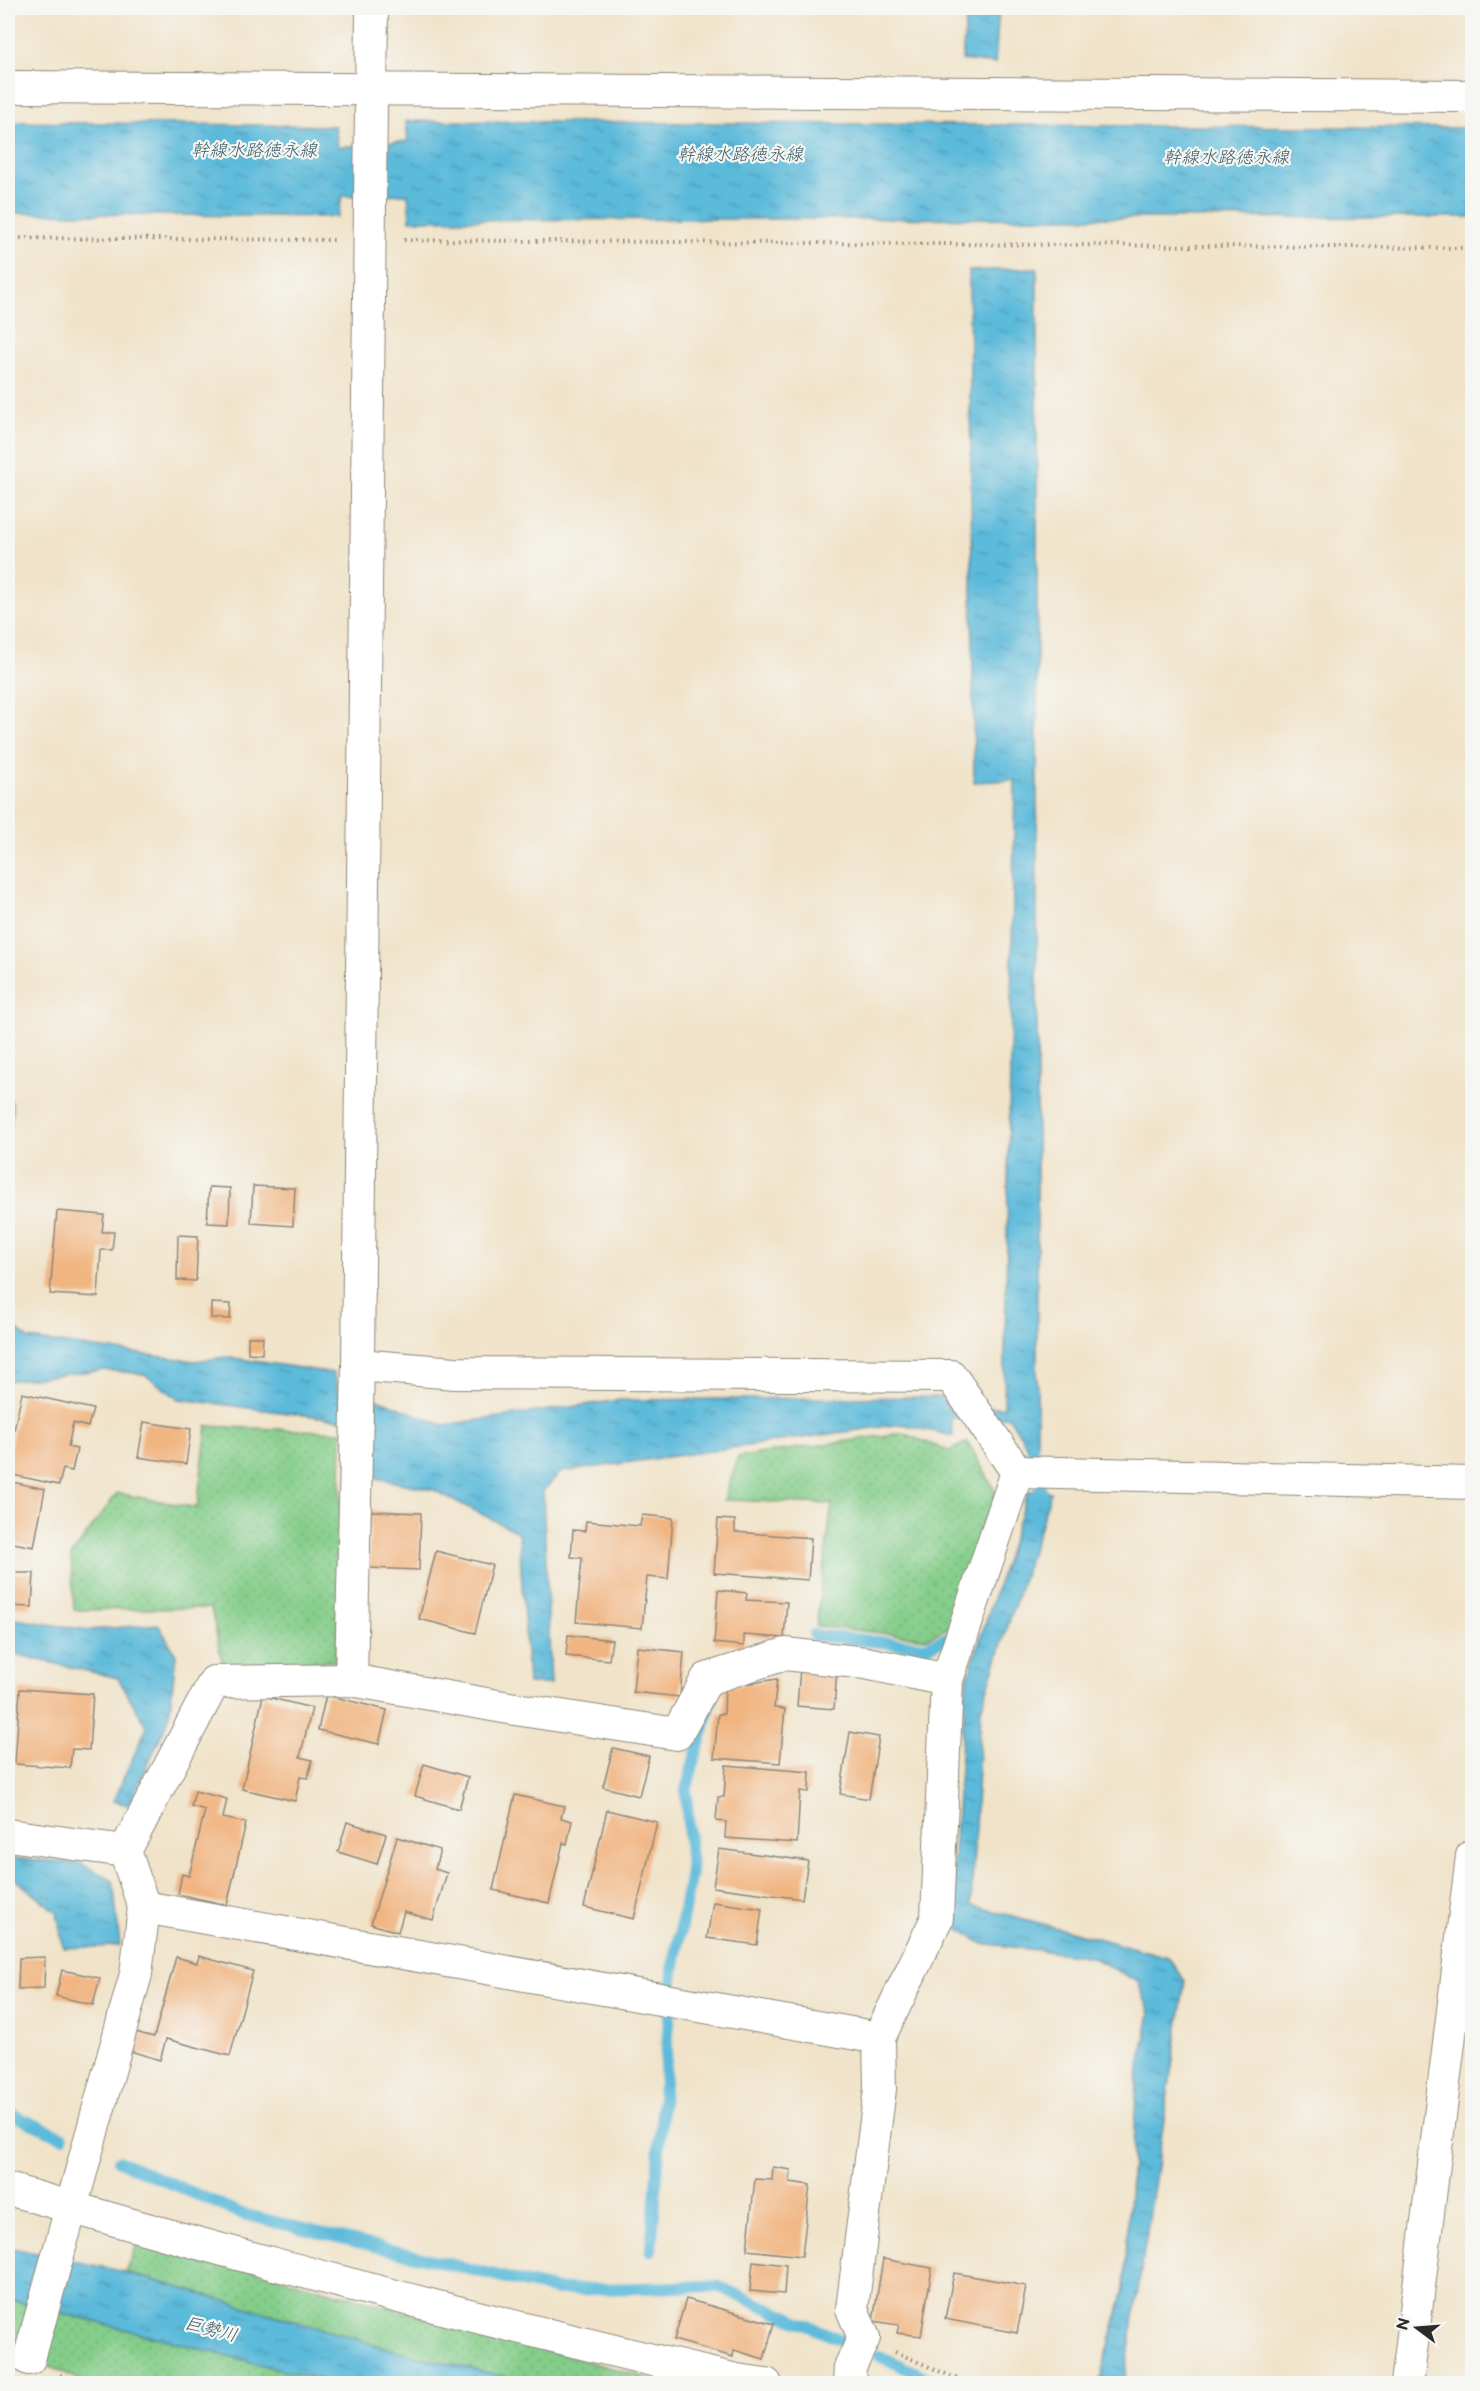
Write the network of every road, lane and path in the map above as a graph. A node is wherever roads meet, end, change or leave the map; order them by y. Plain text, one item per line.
1 (372, 8) edge
2 (8, 87) edge
3 (370, 88) junction
4 (1473, 96) edge
5 (8, 238) edge
6 (368, 240) junction
7 (1473, 248) edge
8 (357, 1375) junction
9 (1017, 1472) junction
10 (1473, 1483) edge
11 (351, 1680) junction
12 (947, 1680) junction
13 (8, 1835) edge
14 (125, 1851) junction
15 (1473, 1856) edge
16 (144, 1907) junction
17 (879, 2038) junction
18 (8, 2189) edge
19 (71, 2208) junction
20 (864, 2338) junction
21 (29, 2359) dead end
22 (766, 2384) edge
23 (849, 2384) edge
24 (969, 2384) edge
25 (1407, 2384) edge

1 - 3 street
2 - 3 street
3 - 4 street
3 - 6 street
5 - 6 path
6 - 7 path
6 - 8 street
8 - 9 street
8 - 11 street
9 - 10 street
9 - 12 street
11 - 12 street
11 - 14 street
12 - 17 street
13 - 14 street
14 - 16 street
15 - 25 street
16 - 17 street
16 - 19 street
17 - 20 street
18 - 19 street
19 - 21 street
19 - 22 street
20 - 23 street
20 - 24 path

